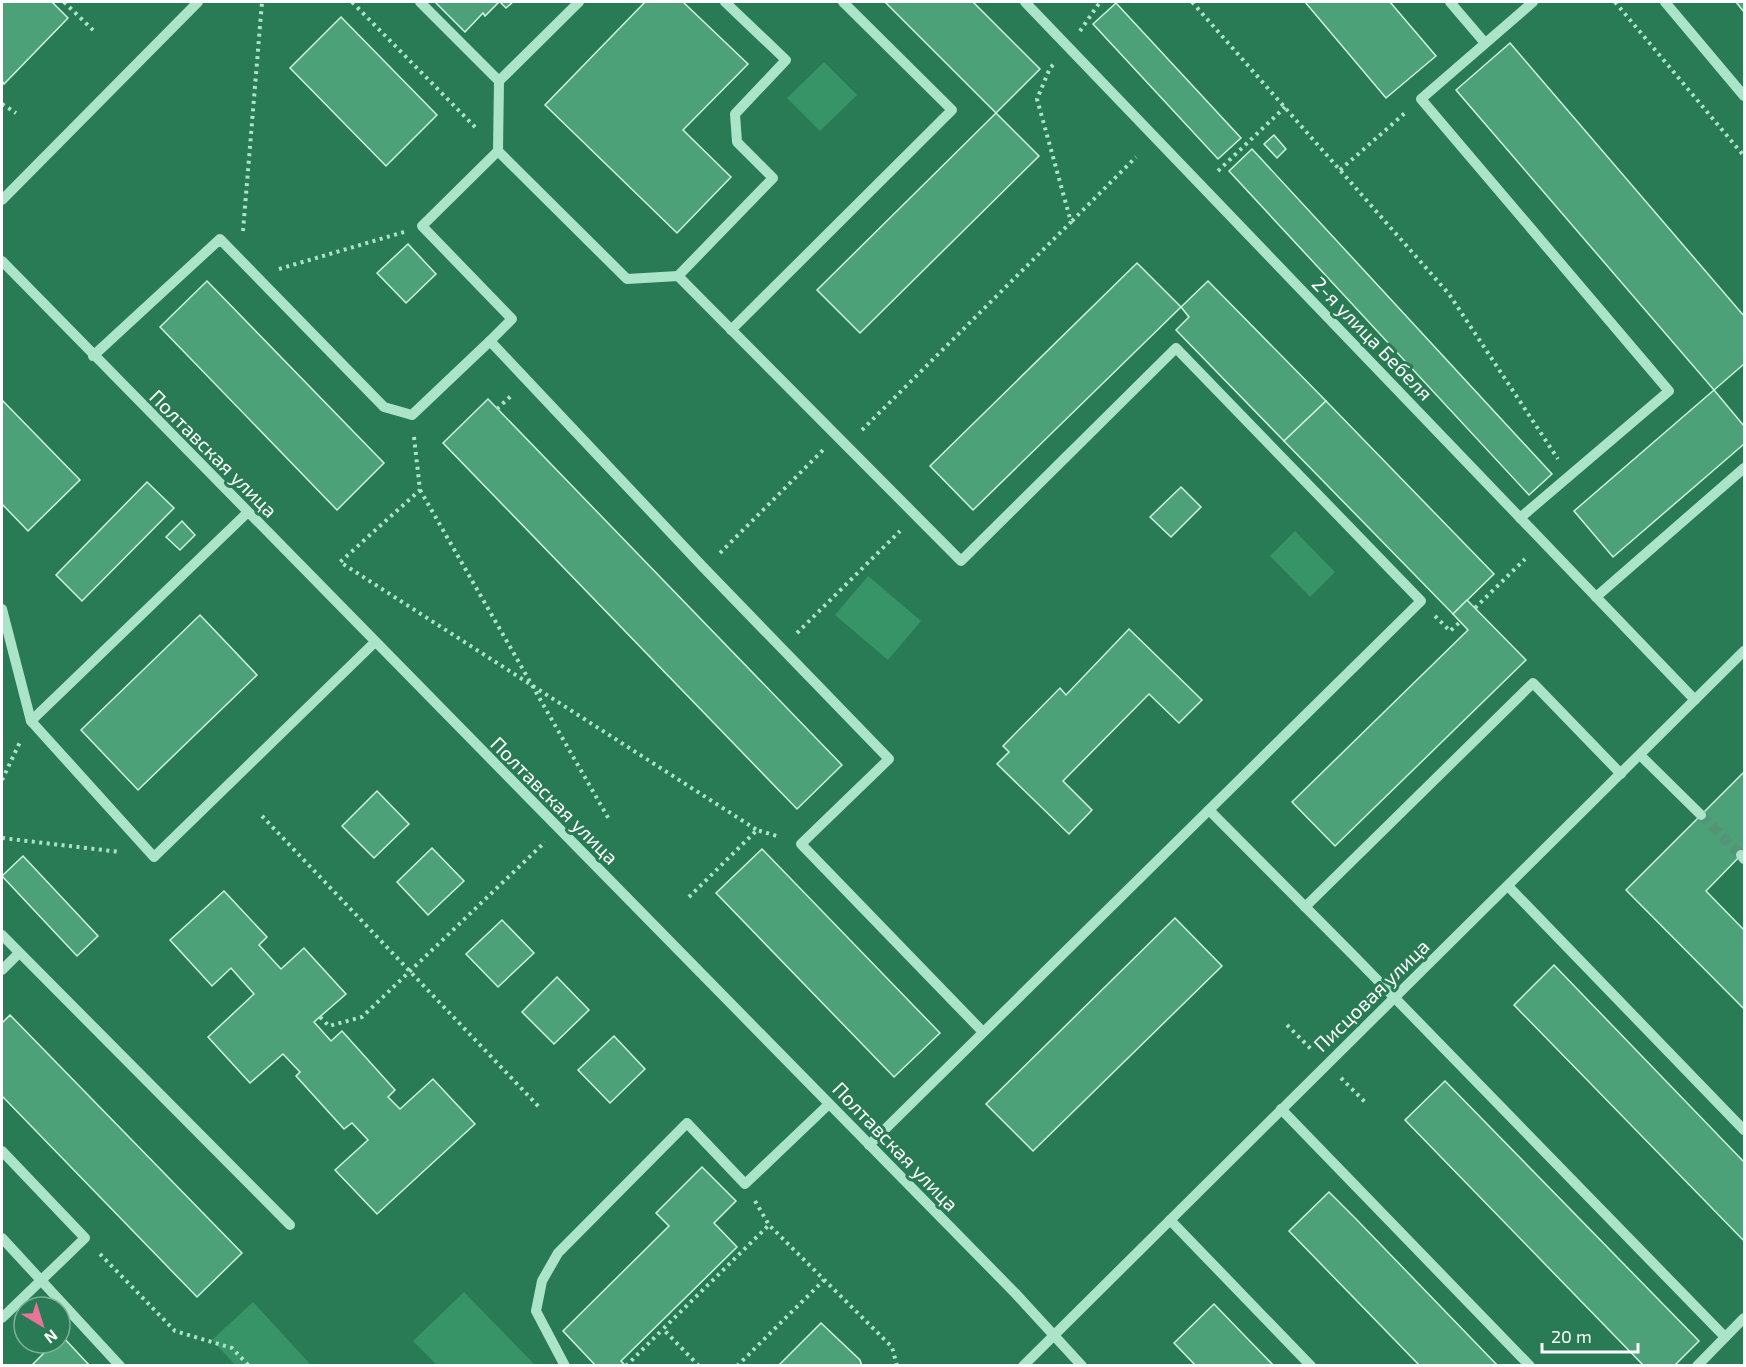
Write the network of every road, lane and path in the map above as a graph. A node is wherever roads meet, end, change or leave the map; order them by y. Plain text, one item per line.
1 (64, 2) edge
2 (198, 2) edge
3 (262, 2) edge
4 (351, 2) edge
5 (420, 2) edge
6 (579, 2) edge
7 (725, 2) edge
8 (843, 2) edge
9 (1025, 2) edge
10 (1100, 2) edge
11 (1192, 2) edge
12 (1449, 2) edge
13 (1533, 2) edge
14 (1615, 2) edge
15 (1665, 2) edge
16 (95, 32) dead end
17 (1485, 43) junction
18 (1070, 48) junction
19 (499, 81) junction
20 (1744, 96) edge
21 (1421, 99) junction
22 (2, 104) edge
23 (1285, 107) junction
24 (16, 113) dead end
25 (498, 151) junction
26 (1744, 156) edge
27 (1136, 157) dead end
28 (1340, 170) junction
29 (1203, 187) junction
30 (2, 200) edge
31 (1071, 222) junction
32 (422, 226) junction
33 (241, 260) junction
34 (2, 261) edge
35 (256, 275) junction
36 (678, 276) junction
37 (730, 330) junction
38 (490, 341) junction
39 (93, 356) junction
40 (412, 415) junction
41 (836, 436) junction
42 (846, 446) junction
43 (1744, 468) edge
44 (1569, 476) junction
45 (420, 490) junction
46 (247, 513) junction
47 (916, 516) junction
48 (1520, 518) junction
49 (1525, 559) dead end
50 (705, 568) junction
51 (1596, 597) junction
52 (1421, 601) junction
53 (1475, 608) dead end
54 (2, 609) edge
55 (1460, 622) dead end
56 (375, 642) junction
57 (782, 648) junction
58 (1744, 651) edge
59 (532, 685) junction
60 (1695, 700) junction
61 (31, 720) junction
62 (1640, 755) junction
63 (1621, 774) junction
64 (2, 780) edge
65 (1209, 810) junction
66 (1701, 815) tunnel mouth
67 (262, 816) dead end
68 (610, 821) dead end
69 (558, 829) junction
70 (758, 830) junction
71 (2, 838) edge
72 (801, 844) junction
73 (154, 857) junction
74 (1508, 886) junction
75 (689, 897) dead end
76 (1305, 907) junction
77 (2, 935) edge
78 (19, 952) junction
79 (2, 970) edge
80 (410, 971) junction
81 (1395, 998) junction
82 (320, 1017) dead end
83 (1287, 1025) dead end
84 (983, 1032) junction
85 (1312, 1050) dead end
86 (1340, 1078) dead end
87 (1366, 1103) dead end
88 (829, 1104) junction
89 (541, 1109) dead end
90 (1281, 1109) junction
91 (1744, 1130) edge
92 (869, 1145) junction
93 (2, 1151) edge
94 (745, 1184) junction
95 (1170, 1220) junction
96 (290, 1225) dead end
97 (769, 1225) junction
98 (2, 1238) edge
99 (85, 1238) junction
100 (42, 1280) junction
101 (824, 1280) junction
102 (2, 1318) edge
103 (1744, 1318) edge
104 (663, 1329) junction
105 (1053, 1335) junction
106 (1725, 1337) junction
107 (120, 1365) edge
108 (249, 1365) edge
109 (565, 1365) edge
110 (626, 1365) edge
111 (699, 1365) edge
112 (737, 1365) edge
113 (897, 1365) edge
114 (1023, 1365) edge
115 (1082, 1365) edge
116 (1311, 1365) edge
117 (1530, 1365) edge
118 (1697, 1365) edge

1 - 16 path
2 - 30 street
3 - 33 path
4 - 25 path
5 - 19 street
6 - 19 street
7 - 36 street
8 - 37 street
9 - 18 street, 2-я улица Бебеля
10 - 18 path
11 - 23 path
12 - 17 street
13 - 17 street
14 - 26 path
15 - 20 street
17 - 21 street
18 - 29 street, 2-я улица Бебеля
18 - 31 path
19 - 25 street
21 - 28 path
21 - 44 street
22 - 24 path
23 - 28 path
23 - 29 path
25 - 32 street
25 - 36 street
27 - 31 path
28 - 44 path
29 - 48 street, 2-я улица Бебеля
31 - 42 path
32 - 35 path
32 - 38 street
33 - 35 street
33 - 39 street
34 - 39 street, Полтавская улица
35 - 40 street
36 - 37 street
37 - 41 street
38 - 40 street
38 - 50 street
39 - 46 street, Полтавская улица
40 - 45 path
41 - 42 street
41 - 50 path
42 - 47 street
43 - 51 street
44 - 48 street
45 - 59 path
45 - 59 path
46 - 56 street, Полтавская улица
46 - 61 street
47 - 52 street
47 - 57 path
48 - 51 street, 2-я улица Бебеля
49 - 53 path
50 - 57 street
51 - 60 street, 2-я улица Бебеля
52 - 55 path
52 - 65 street
54 - 61 street
56 - 69 street, Полтавская улица
56 - 73 street
57 - 72 street
58 - 60 street, Писцовая улица
59 - 68 path
59 - 70 path
60 - 62 street, Писцовая улица
61 - 64 path
61 - 73 street
62 - 63 street, Писцовая улица
62 - 66 street
63 - 74 street, Писцовая улица
63 - 76 street
65 - 76 street
65 - 84 street
67 - 80 path
69 - 80 path
69 - 88 street, Полтавская улица
70 - 72 path
70 - 75 path
71 - 73 path
72 - 84 street
74 - 81 street, Писцовая улица
74 - 91 street
76 - 81 street
77 - 78 street
78 - 79 street
78 - 96 street
80 - 82 path
80 - 89 path
81 - 90 street, Писцовая улица
81 - 106 street
83 - 85 path
84 - 92 street
86 - 87 path
88 - 92 street, Полтавская улица
88 - 94 street
90 - 95 street, Писцовая улица
90 - 117 street
92 - 105 street, Полтавская улица
93 - 99 street
94 - 97 path
94 - 109 street
95 - 105 street, Писцовая улица
95 - 116 street
97 - 101 path
97 - 104 path
98 - 100 street
99 - 100 street
99 - 108 path
100 - 102 street
100 - 107 street
101 - 112 path
101 - 113 path
103 - 106 street
104 - 110 path
104 - 111 path
105 - 114 street, Писцовая улица
105 - 115 street, Полтавская улица
106 - 118 street

